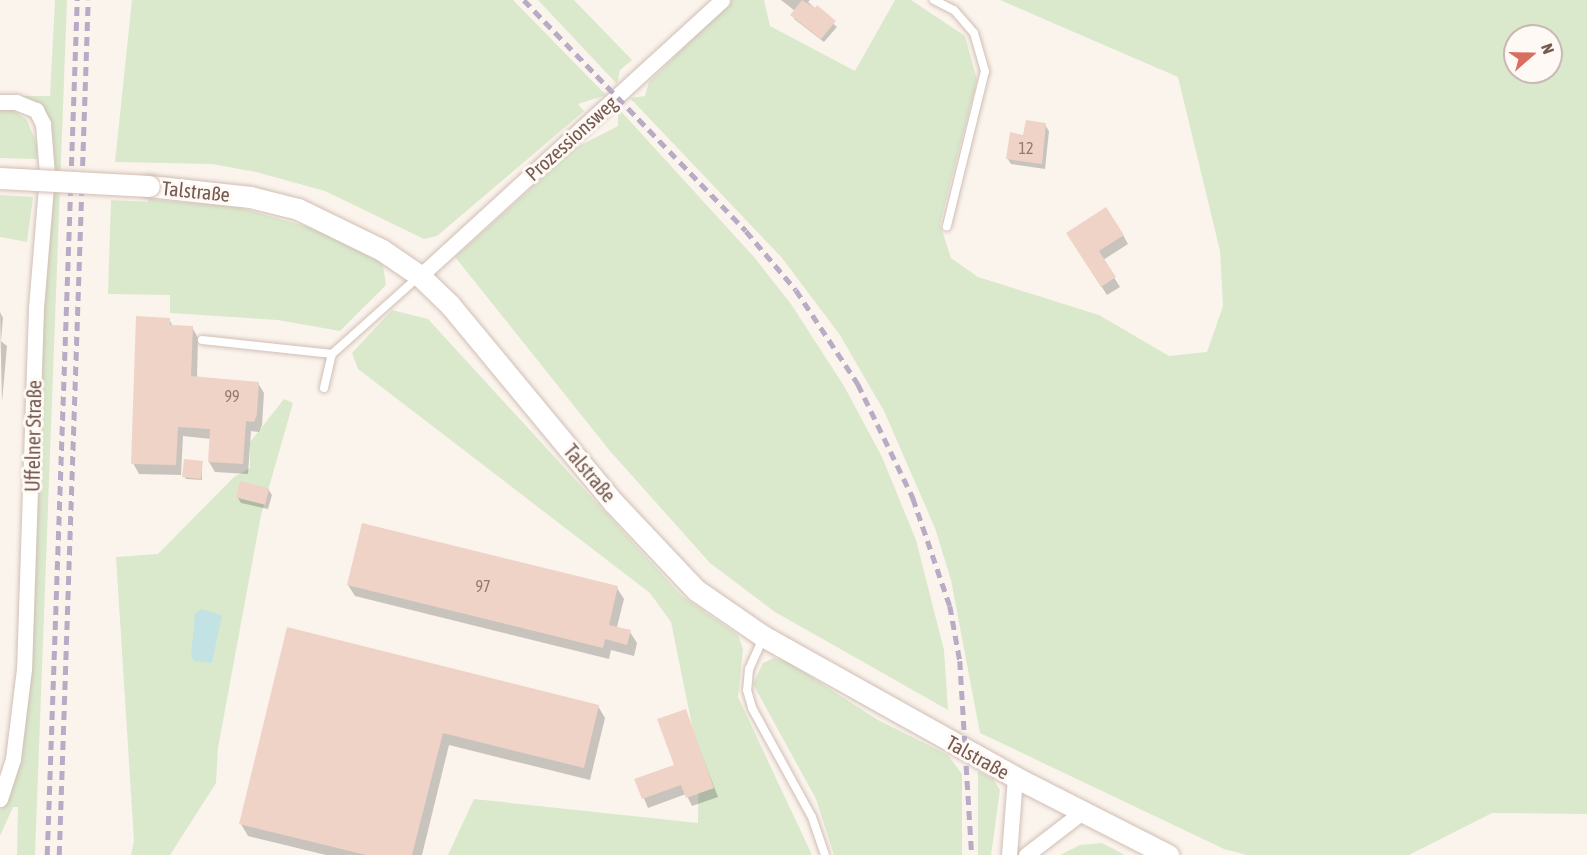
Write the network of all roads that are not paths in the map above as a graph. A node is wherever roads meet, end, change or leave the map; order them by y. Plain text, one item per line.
1 (722, 0) edge
2 (934, 0) edge
3 (0, 102) edge
4 (0, 178) edge
5 (947, 225) dead end
6 (420, 276) junction
7 (202, 340) dead end
8 (332, 354) junction
9 (324, 388) dead end
10 (763, 636) junction
11 (1015, 777) junction
12 (0, 799) edge
13 (1082, 812) junction
14 (825, 855) edge
15 (1009, 855) edge
16 (1026, 855) edge
17 (1168, 855) edge

1 - 6 street, Prozessionsweg
2 - 5 lane
3 - 12 street, Uffelner Straße
4 - 6 street, Talstraße, bridge
6 - 8 lane
6 - 10 street, Talstraße
7 - 8 lane
8 - 9 lane
10 - 11 street, Talstraße
10 - 14 lane
11 - 13 street, Talstraße
11 - 15 street
13 - 16 street
13 - 17 street, Talstraße

